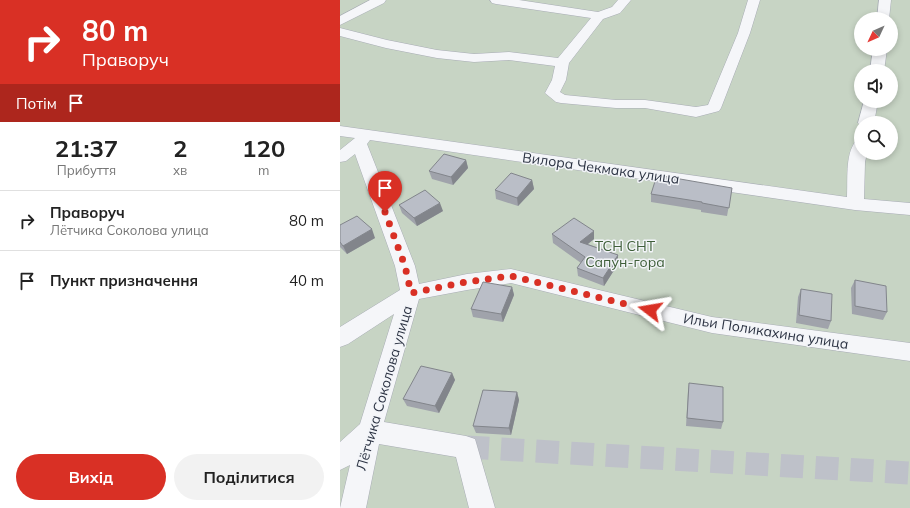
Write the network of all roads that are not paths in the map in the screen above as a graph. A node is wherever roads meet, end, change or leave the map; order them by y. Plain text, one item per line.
1 (380, 0) edge
2 (496, 0) edge
3 (625, 0) edge
4 (754, 0) edge
5 (884, 0) edge
6 (883, 12) edge
7 (599, 16) junction
8 (340, 21) edge
9 (340, 32) edge
10 (562, 63) junction
11 (340, 131) edge
12 (363, 140) junction
13 (340, 157) edge
14 (857, 160) edge
15 (855, 204) junction
16 (910, 209) edge
17 (411, 293) junction
18 (340, 338) edge
19 (910, 352) edge
20 (370, 431) junction
21 (340, 458) edge
22 (353, 508) edge
23 (482, 508) edge

1 - 8 street
2 - 7 street
3 - 7 street
4 - 10 street
5 - 6 street
7 - 10 street
9 - 10 street
11 - 12 street, Вилора Чекмака улица
12 - 13 street
12 - 15 street, Вилора Чекмака улица
12 - 17 street, Лётчика Соколова улица
14 - 15 street
15 - 16 street, Вилора Чекмака улица
17 - 18 street
17 - 19 street, Ильи Поликахина улица
17 - 20 street, Лётчика Соколова улица
20 - 21 street
20 - 22 street, Лётчика Соколова улица
20 - 23 street

